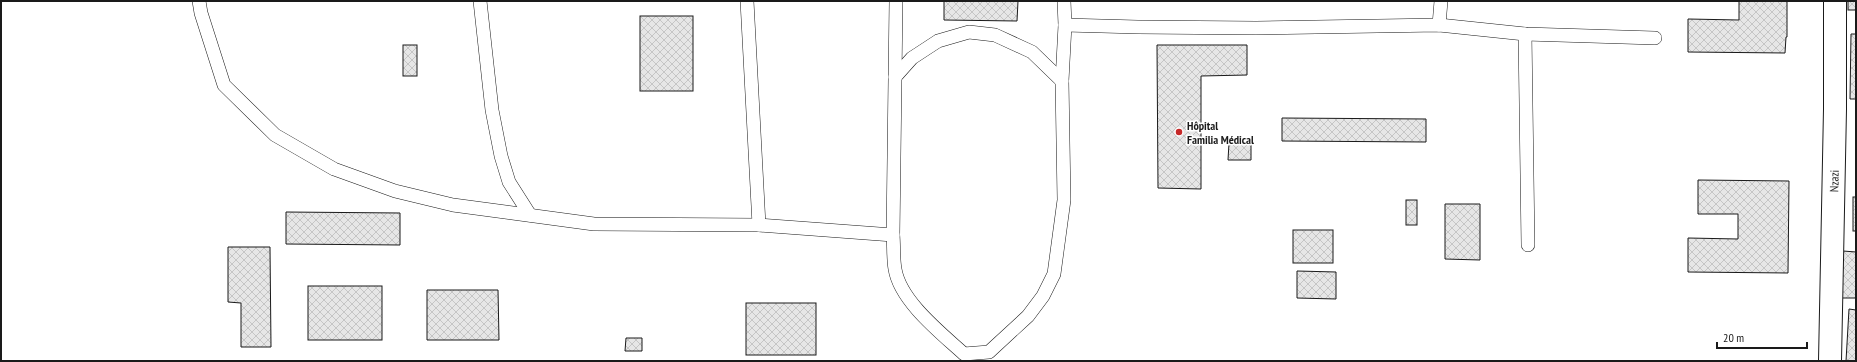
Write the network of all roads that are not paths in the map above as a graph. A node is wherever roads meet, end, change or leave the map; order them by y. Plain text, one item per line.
1 (199, 1) edge
2 (480, 1) edge
3 (747, 1) edge
4 (896, 1) edge
5 (1064, 1) edge
6 (1441, 1) edge
7 (1835, 1) edge
8 (1065, 25) junction
9 (1440, 25) junction
10 (1525, 34) junction
11 (1655, 38) dead end
12 (895, 77) junction
13 (1062, 81) junction
14 (530, 215) junction
15 (759, 225) junction
16 (893, 235) junction
17 (1528, 245) dead end
18 (967, 357) edge
19 (985, 357) edge
20 (1830, 361) edge

1 - 14 lane
2 - 14 lane
3 - 15 lane
4 - 12 lane
5 - 8 lane
6 - 9 lane
7 - 20 street, Nzazi
8 - 9 lane
8 - 13 lane
9 - 10 lane
10 - 11 lane
10 - 17 lane
12 - 13 lane
12 - 16 lane
13 - 19 lane
14 - 15 lane
15 - 16 lane
16 - 18 lane
18 - 19 lane

